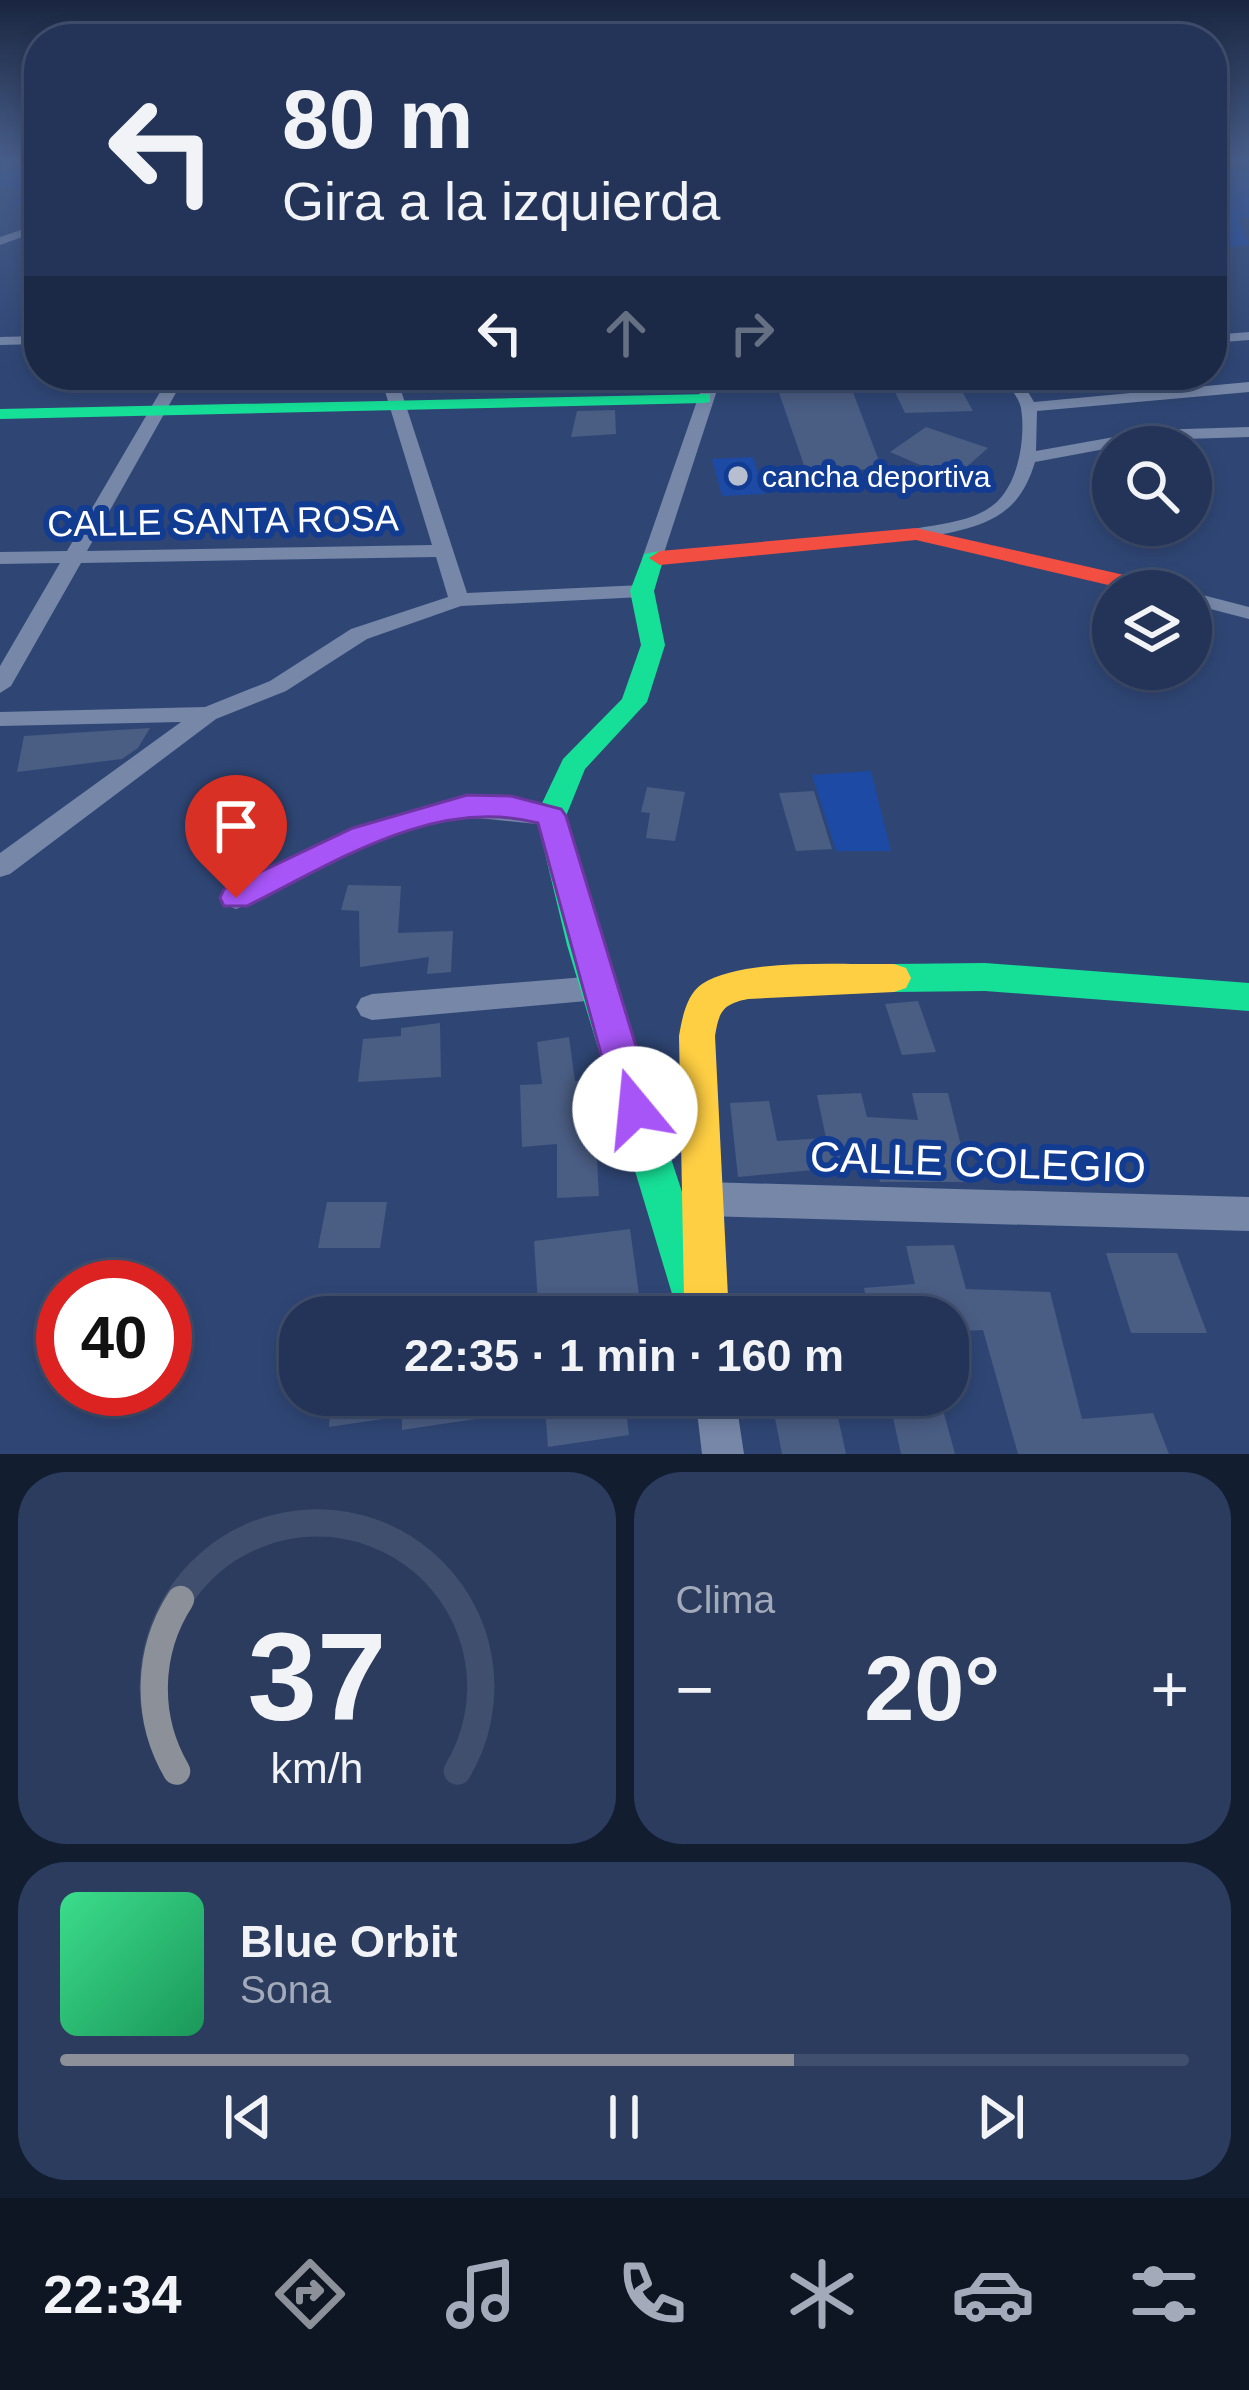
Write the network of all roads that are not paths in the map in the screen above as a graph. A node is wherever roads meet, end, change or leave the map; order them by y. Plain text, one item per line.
1 (1249, 386) edge
2 (1227, 388) edge
3 (169, 390) edge
4 (392, 390) edge
5 (625, 390) edge
6 (708, 390) edge
7 (1020, 390) edge
8 (1205, 390) edge
9 (397, 406) junction
10 (1030, 406) junction
11 (158, 409) junction
12 (0, 414) edge
13 (1249, 432) edge
14 (1028, 458) junction
15 (916, 534) junction
16 (446, 551) junction
17 (72, 556) junction
18 (0, 559) edge
19 (652, 559) junction
20 (1092, 574) edge
21 (642, 591) junction
22 (459, 600) junction
23 (1212, 603) edge
24 (1249, 613) edge
25 (0, 686) edge
26 (208, 714) junction
27 (0, 719) edge
28 (551, 816) junction
29 (0, 867) edge
30 (236, 898) dead end
31 (598, 988) junction
32 (1249, 997) edge
33 (372, 1007) dead end
34 (705, 1199) junction
35 (1249, 1214) edge
36 (697, 1296) edge
37 (704, 1296) edge
38 (718, 1416) edge
39 (723, 1454) edge

1 - 2 street
3 - 11 street
4 - 9 street
5 - 9 street
6 - 19 street
7 - 10 street
8 - 10 street
9 - 11 street
9 - 16 street
10 - 14 street
11 - 12 street
11 - 17 street
13 - 14 street
14 - 15 street
15 - 19 street
15 - 20 street
16 - 17 street, CALLE SANTA ROSA
16 - 22 street
17 - 18 street, CALLE SANTA ROSA
17 - 25 street
19 - 21 street
21 - 22 street
21 - 28 street
22 - 26 street
23 - 24 street
26 - 27 street
26 - 29 street
28 - 30 street
28 - 31 street
31 - 33 street
31 - 36 street
32 - 34 street
34 - 35 street, CALLE COLEGIO
34 - 37 street
38 - 39 street

